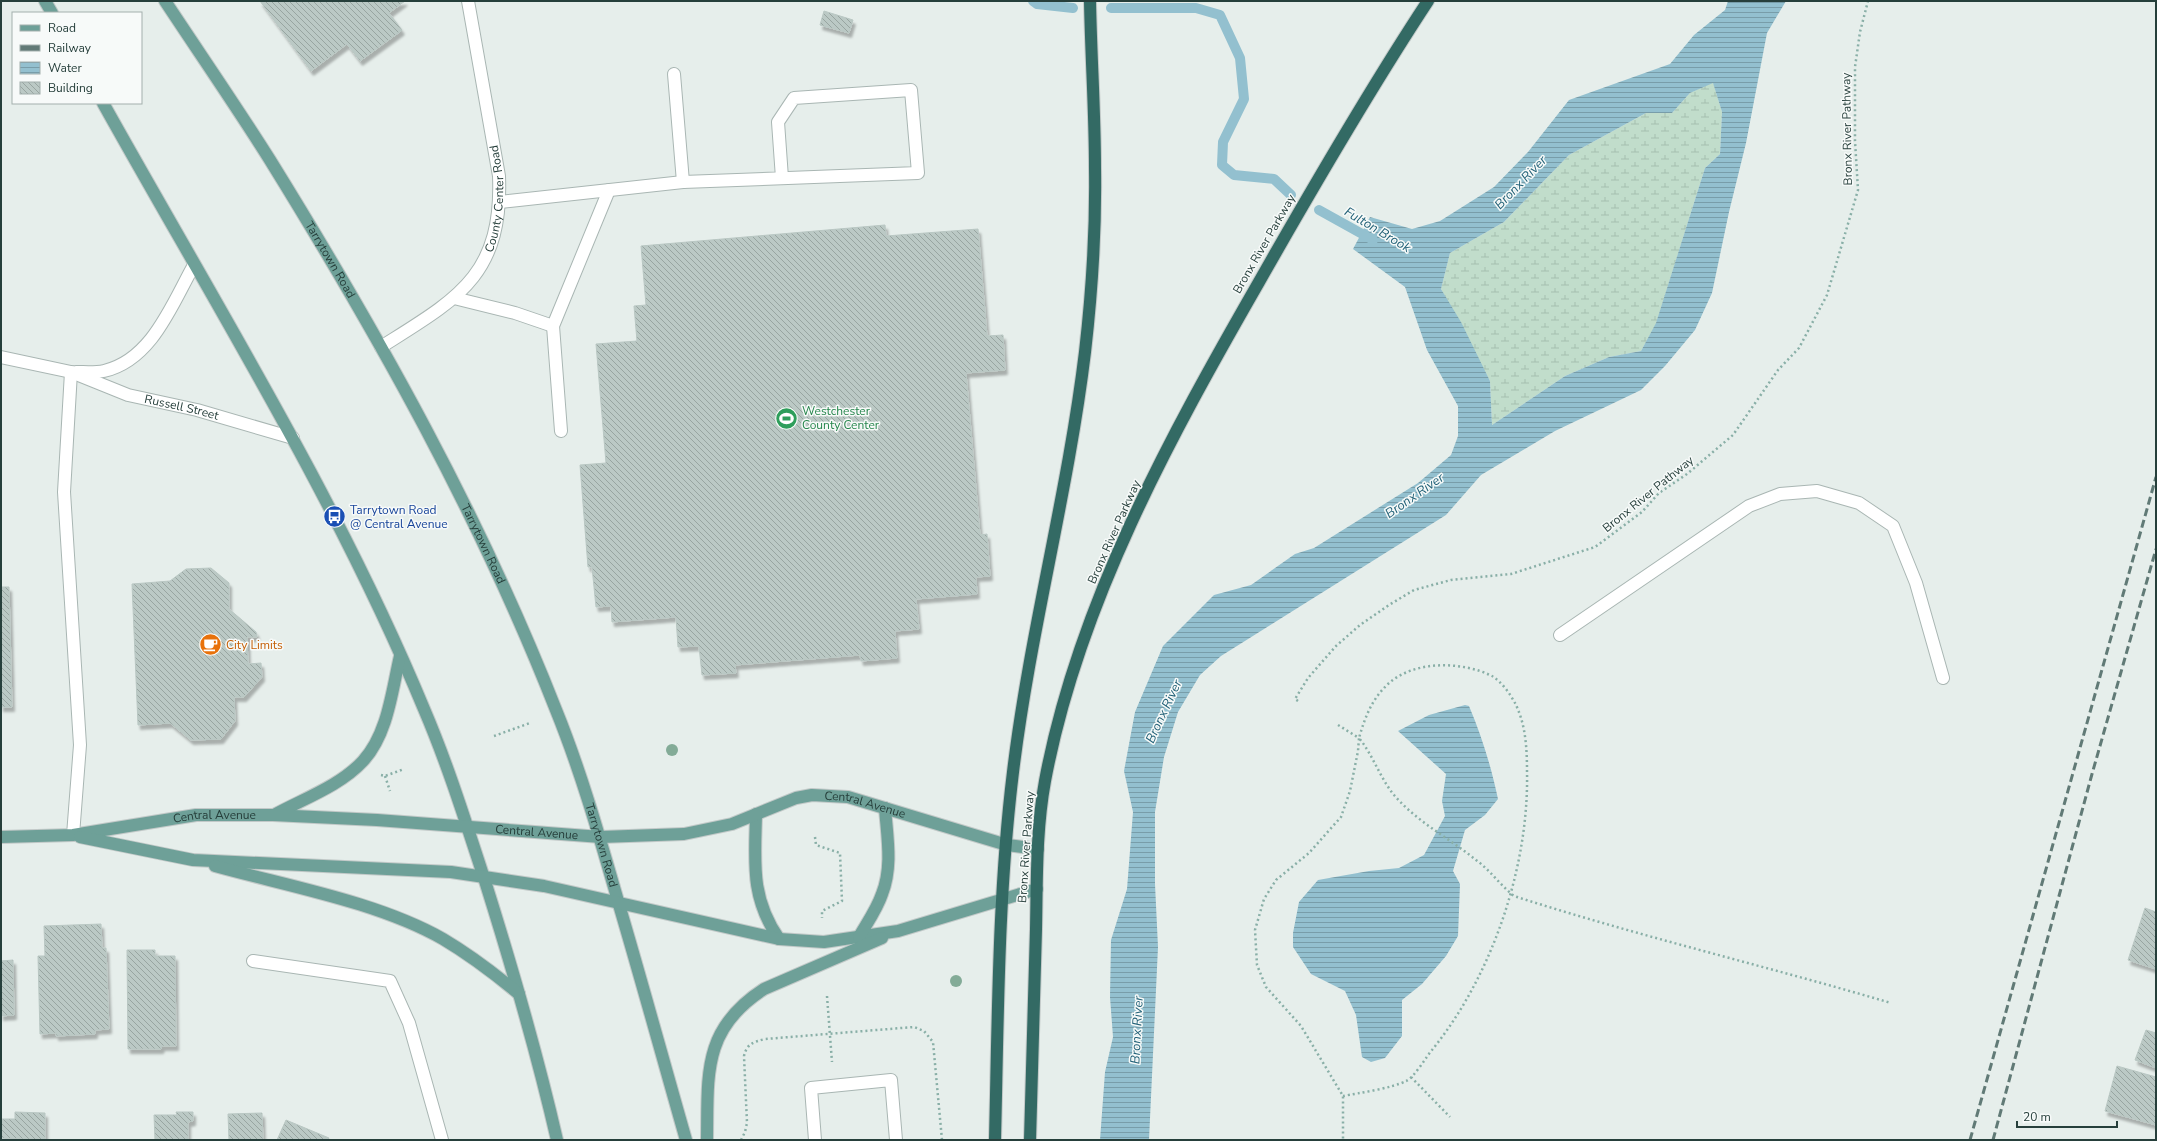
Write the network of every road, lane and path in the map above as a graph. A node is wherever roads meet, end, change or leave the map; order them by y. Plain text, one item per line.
1 (45, 1) edge
2 (165, 1) edge
3 (468, 1) edge
4 (1090, 1) edge
5 (1428, 1) edge
6 (1868, 1) edge
7 (51, 12) edge
8 (674, 74) dead end
9 (104, 104) edge
10 (782, 178) junction
11 (683, 182) junction
12 (609, 190) junction
13 (500, 202) junction
14 (194, 265) junction
15 (454, 298) junction
16 (553, 326) junction
17 (381, 347) junction
18 (1, 357) edge
19 (71, 372) junction
20 (561, 431) dead end
21 (293, 438) junction
22 (1560, 635) dead end
23 (400, 656) junction
24 (1943, 678) dead end
25 (1298, 701) dead end
26 (530, 723) dead end
27 (1338, 725) dead end
28 (494, 736) dead end
29 (1359, 738) junction
30 (404, 769) dead end
31 (390, 791) dead end
32 (885, 808) junction
33 (756, 814) junction
34 (273, 815) junction
35 (468, 826) junction
36 (73, 835) junction
37 (815, 836) dead end
38 (1, 837) edge
39 (600, 837) junction
40 (1007, 845) junction
41 (1038, 849) junction
42 (193, 860) junction
43 (483, 875) junction
44 (1037, 889) junction
45 (1510, 892) junction
46 (1002, 900) junction
47 (619, 903) junction
48 (823, 924) dead end
49 (898, 931) junction
50 (859, 937) junction
51 (779, 939) junction
52 (253, 961) dead end
53 (519, 994) junction
54 (827, 996) dead end
55 (1891, 1003) dead end
56 (1411, 1076) junction
57 (834, 1085) junction
58 (1343, 1096) junction
59 (1450, 1117) dead end
60 (442, 1140) edge
61 (557, 1140) edge
62 (686, 1140) edge
63 (707, 1140) edge
64 (815, 1140) edge
65 (896, 1140) edge
66 (995, 1140) edge
67 (1030, 1140) edge
68 (1343, 1140) edge

1 - 7 main road
2 - 17 main road, Tarrytown Road
3 - 13 street, County Center Road
4 - 40 highway, Bronx River Parkway
5 - 41 highway, Bronx River Parkway
6 - 25 path, Bronx River Pathway
8 - 11 street
9 - 14 main road
10 - 10 street
10 - 11 street
11 - 12 street
12 - 13 street
12 - 16 street
13 - 15 street, County Center Road
14 - 19 street, Russell Street
14 - 21 main road
15 - 16 street
15 - 17 street, County Center Road
16 - 20 street
17 - 39 main road, Tarrytown Road
18 - 19 street, Russell Street
19 - 21 street, Russell Street
19 - 36 street
21 - 23 main road
22 - 24 street
23 - 34 main road
23 - 35 main road
26 - 28 path
27 - 29 path
29 - 45 path
29 - 45 path
29 - 58 path
30 - 31 path
32 - 33 main road, Central Avenue
32 - 40 main road, Central Avenue
32 - 50 main road
33 - 39 main road, Central Avenue
33 - 51 main road
34 - 35 main road, Central Avenue
34 - 36 main road, Central Avenue
35 - 39 main road, Central Avenue
35 - 43 main road
36 - 38 main road, Central Avenue
36 - 42 main road, Central Avenue
37 - 48 path
39 - 47 main road, Tarrytown Road
40 - 41 main road, Central Avenue
40 - 46 highway, Bronx River Parkway
41 - 44 highway, Bronx River Parkway
42 - 43 main road, Central Avenue
42 - 53 main road
43 - 47 main road, Central Avenue
43 - 53 main road
44 - 46 main road, Central Avenue
44 - 67 highway, Bronx River Parkway
45 - 55 path
45 - 56 path
46 - 49 main road, Central Avenue
46 - 66 highway, Bronx River Parkway
47 - 51 main road, Central Avenue
47 - 62 main road, Tarrytown Road
49 - 50 main road, Central Avenue
49 - 63 main road
50 - 51 main road, Central Avenue
52 - 60 street
53 - 61 main road
54 - 57 path
56 - 58 path
56 - 59 path
57 - 64 street
57 - 65 street
58 - 68 path

